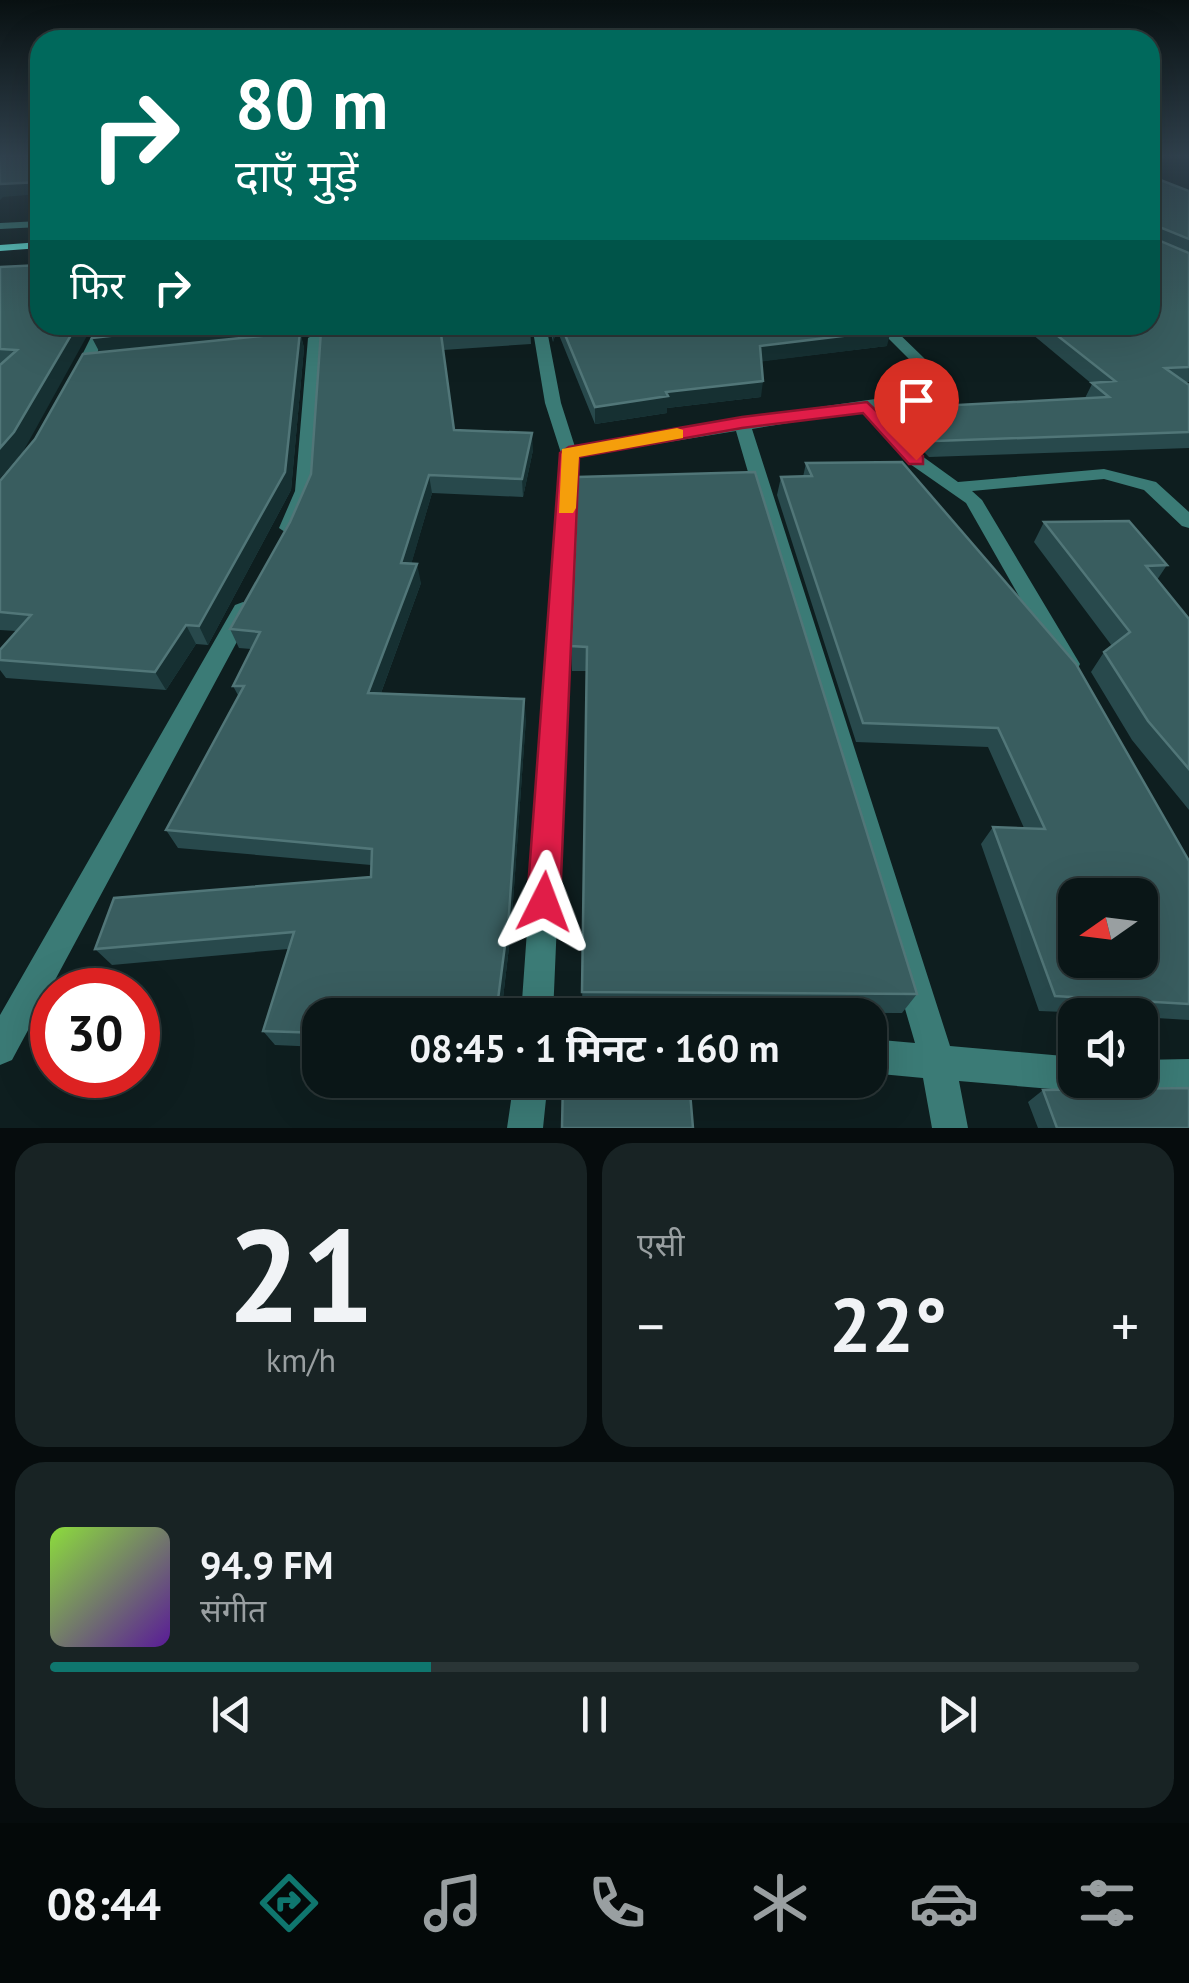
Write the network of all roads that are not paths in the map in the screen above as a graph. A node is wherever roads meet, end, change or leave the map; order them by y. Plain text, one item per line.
1 (30, 224) edge
2 (0, 226) edge
3 (30, 246) edge
4 (0, 248) edge
5 (30, 258) edge
6 (0, 260) edge
7 (99, 335) edge
8 (541, 335) edge
9 (892, 335) edge
10 (315, 339) dead end
11 (104, 361) edge
12 (85, 364) junction
13 (68, 394) edge
14 (867, 408) junction
15 (742, 423) junction
16 (569, 453) junction
17 (957, 487) junction
18 (1189, 522) edge
19 (274, 554) edge
20 (258, 584) edge
21 (1081, 684) edge
22 (538, 998) edge
23 (0, 1048) edge
24 (887, 1057) edge
25 (937, 1058) junction
26 (1058, 1072) edge
27 (1189, 1076) edge
28 (1158, 1077) edge
29 (529, 1098) edge
30 (525, 1128) edge
31 (950, 1128) edge

1 - 2 street
3 - 4 main road
5 - 6 main road
7 - 12 street
8 - 16 street
9 - 14 street
10 - 19 street
11 - 12 street
12 - 13 street
14 - 15 street
14 - 17 street
15 - 16 street
15 - 25 street
16 - 22 street
17 - 18 street
17 - 21 street
20 - 23 street
24 - 25 street
25 - 26 street
25 - 31 street
27 - 28 street
29 - 30 street

